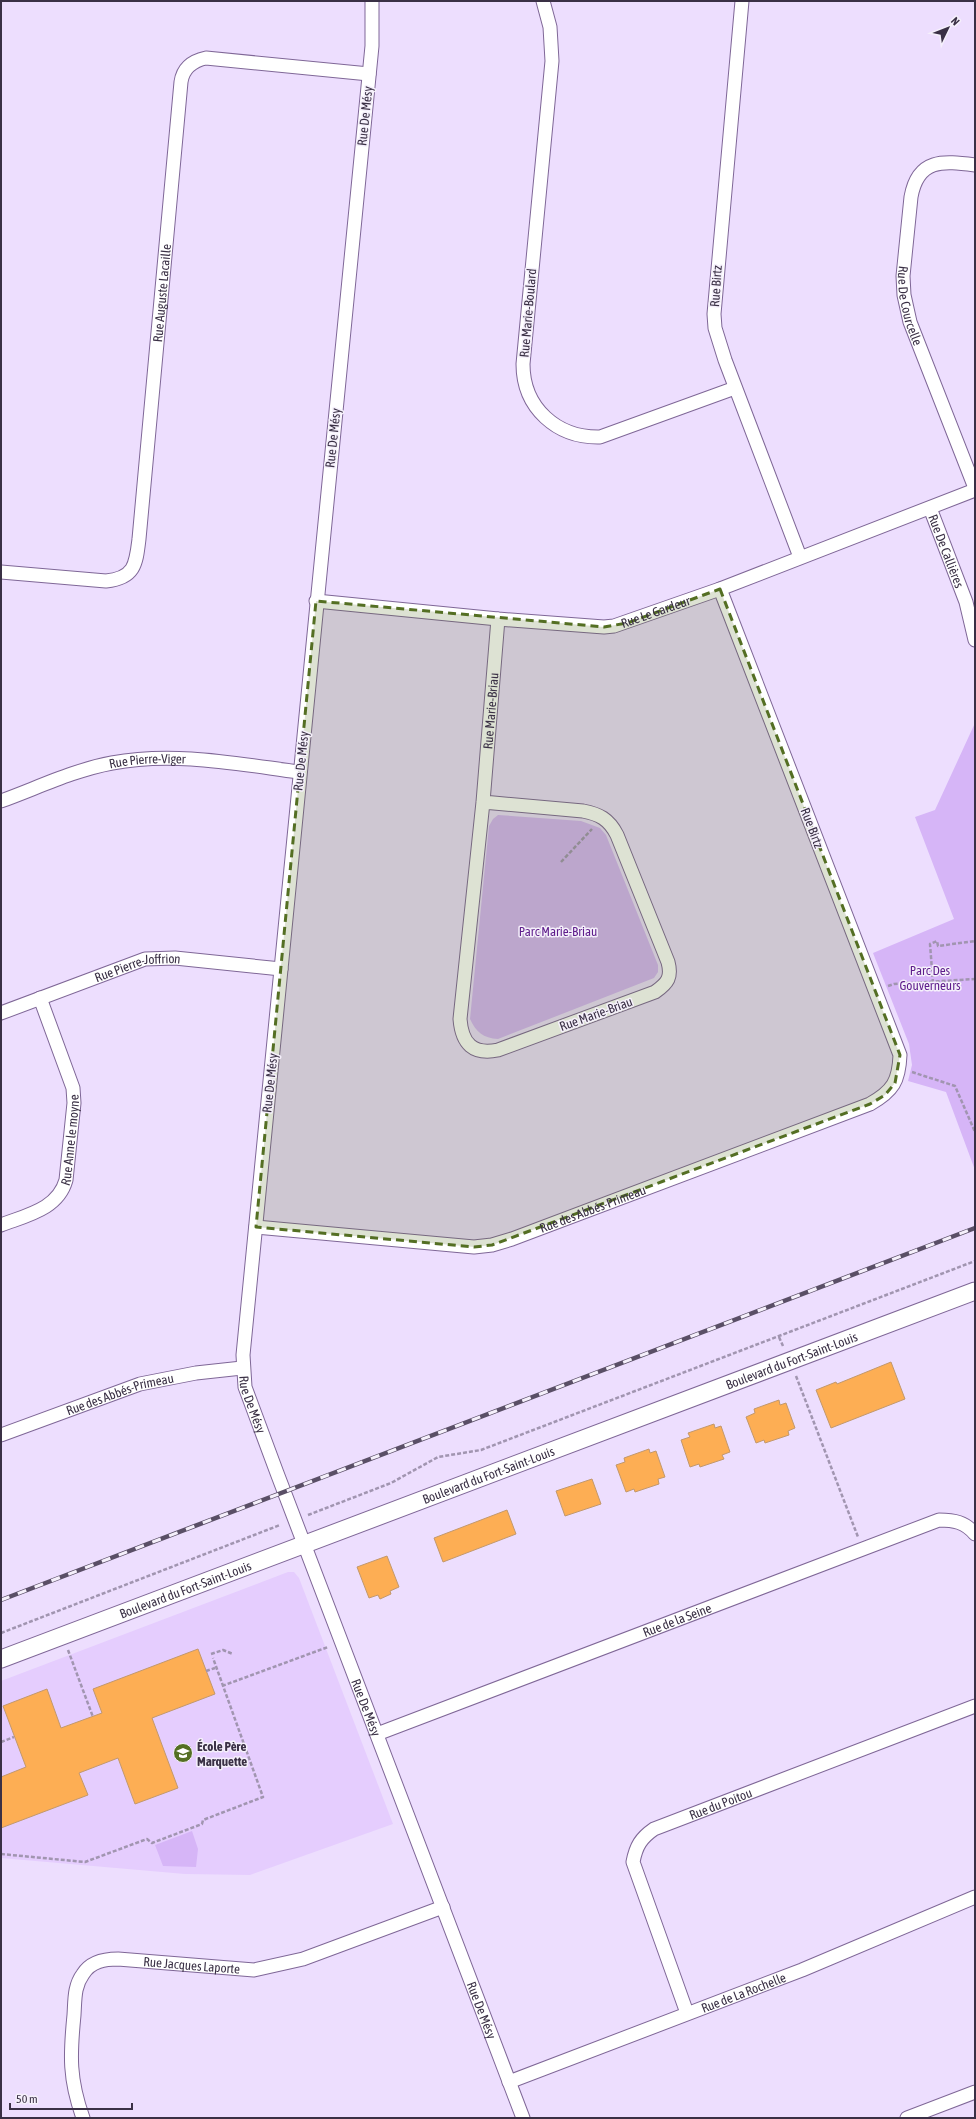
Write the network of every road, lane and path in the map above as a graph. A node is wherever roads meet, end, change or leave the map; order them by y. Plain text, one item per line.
1 (372, 1) edge
2 (543, 1) edge
3 (742, 1) edge
4 (370, 74) junction
5 (975, 165) edge
6 (735, 388) junction
7 (975, 489) edge
8 (930, 508) junction
9 (800, 557) junction
10 (1, 572) edge
11 (720, 589) junction
12 (316, 601) junction
13 (498, 619) junction
14 (975, 640) edge
15 (299, 772) junction
16 (1, 801) edge
17 (483, 802) junction
18 (594, 827) dead end
19 (561, 862) dead end
20 (975, 940) edge
21 (281, 969) junction
22 (975, 979) edge
23 (933, 983) junction
24 (884, 988) dead end
25 (40, 998) junction
26 (1, 1013) edge
27 (904, 1070) junction
28 (975, 1132) edge
29 (1, 1224) edge
30 (256, 1227) junction
31 (975, 1261) edge
32 (975, 1290) edge
33 (779, 1337) junction
34 (785, 1351) dead end
35 (242, 1368) junction
36 (796, 1376) dead end
37 (1, 1435) edge
38 (308, 1515) dead end
39 (280, 1525) dead end
40 (975, 1534) edge
41 (858, 1539) dead end
42 (305, 1544) junction
43 (1, 1633) edge
44 (63, 1636) junction
45 (328, 1647) dead end
46 (211, 1654) dead end
47 (233, 1654) dead end
48 (213, 1658) dead end
49 (1, 1659) edge
50 (215, 1668) junction
51 (206, 1671) dead end
52 (222, 1686) junction
53 (975, 1706) edge
54 (93, 1717) dead end
55 (377, 1734) junction
56 (14, 1737) dead end
57 (1, 1742) edge
58 (1, 1854) edge
59 (975, 1897) edge
60 (443, 1907) junction
61 (687, 2013) junction
62 (509, 2082) junction
63 (975, 2092) edge
64 (83, 2118) edge
65 (523, 2118) edge
66 (908, 2118) edge

1 - 4 street, Rue De Mésy
2 - 6 street, Rue Marie-Boulard
3 - 6 street, Rue Birtz
4 - 10 street, Rue Auguste Lacaille
4 - 12 street, Rue De Mésy
5 - 7 street, Rue De Courcelle
6 - 9 street, Rue Birtz
7 - 8 street, Rue Le Gardeur
8 - 9 street, Rue Le Gardeur
8 - 14 street, Rue De Callières
9 - 11 street, Rue Le Gardeur
11 - 13 street, Rue Le Gardeur
11 - 27 street, Rue Birtz
12 - 13 street, Rue Le Gardeur
12 - 15 street, Rue De Mésy
13 - 17 street, Rue Marie-Briau
15 - 16 street, Rue Pierre-Viger
15 - 21 street, Rue De Mésy
17 - 17 street, Rue Marie-Briau
18 - 19 path
20 - 23 path
21 - 25 street, Rue Pierre-Joffrion
21 - 30 street, Rue De Mésy
22 - 23 path
23 - 24 path
25 - 26 street, Rue Pierre-Joffrion
25 - 29 street, Rue Anne le moyne
27 - 28 path
27 - 30 street, Rue des Abbés-Primeau
30 - 35 street, Rue De Mésy
31 - 33 path, Boulevard du Fort-Saint-Louis
32 - 42 street, Boulevard du Fort-Saint-Louis
33 - 34 path
33 - 38 path, Boulevard du Fort-Saint-Louis
35 - 37 street, Rue des Abbés-Primeau
35 - 42 street, Rue De Mésy
36 - 41 path
39 - 43 path, Boulevard du Fort-Saint-Louis
40 - 55 street, Rue de la Seine
42 - 44 street, Boulevard du Fort-Saint-Louis
42 - 55 street, Rue De Mésy
44 - 49 street, Boulevard du Fort-Saint-Louis
44 - 54 path
45 - 52 path
46 - 47 path
48 - 50 path
50 - 51 path
50 - 52 path
52 - 58 path
53 - 61 street, Rue du Poitou
55 - 60 street, Rue De Mésy
56 - 57 path
59 - 61 street, Rue de La Rochelle
60 - 62 street, Rue De Mésy
60 - 64 street, Rue Jacques Laporte
61 - 62 street, Rue de La Rochelle
62 - 65 street, Rue De Mésy
63 - 66 street

